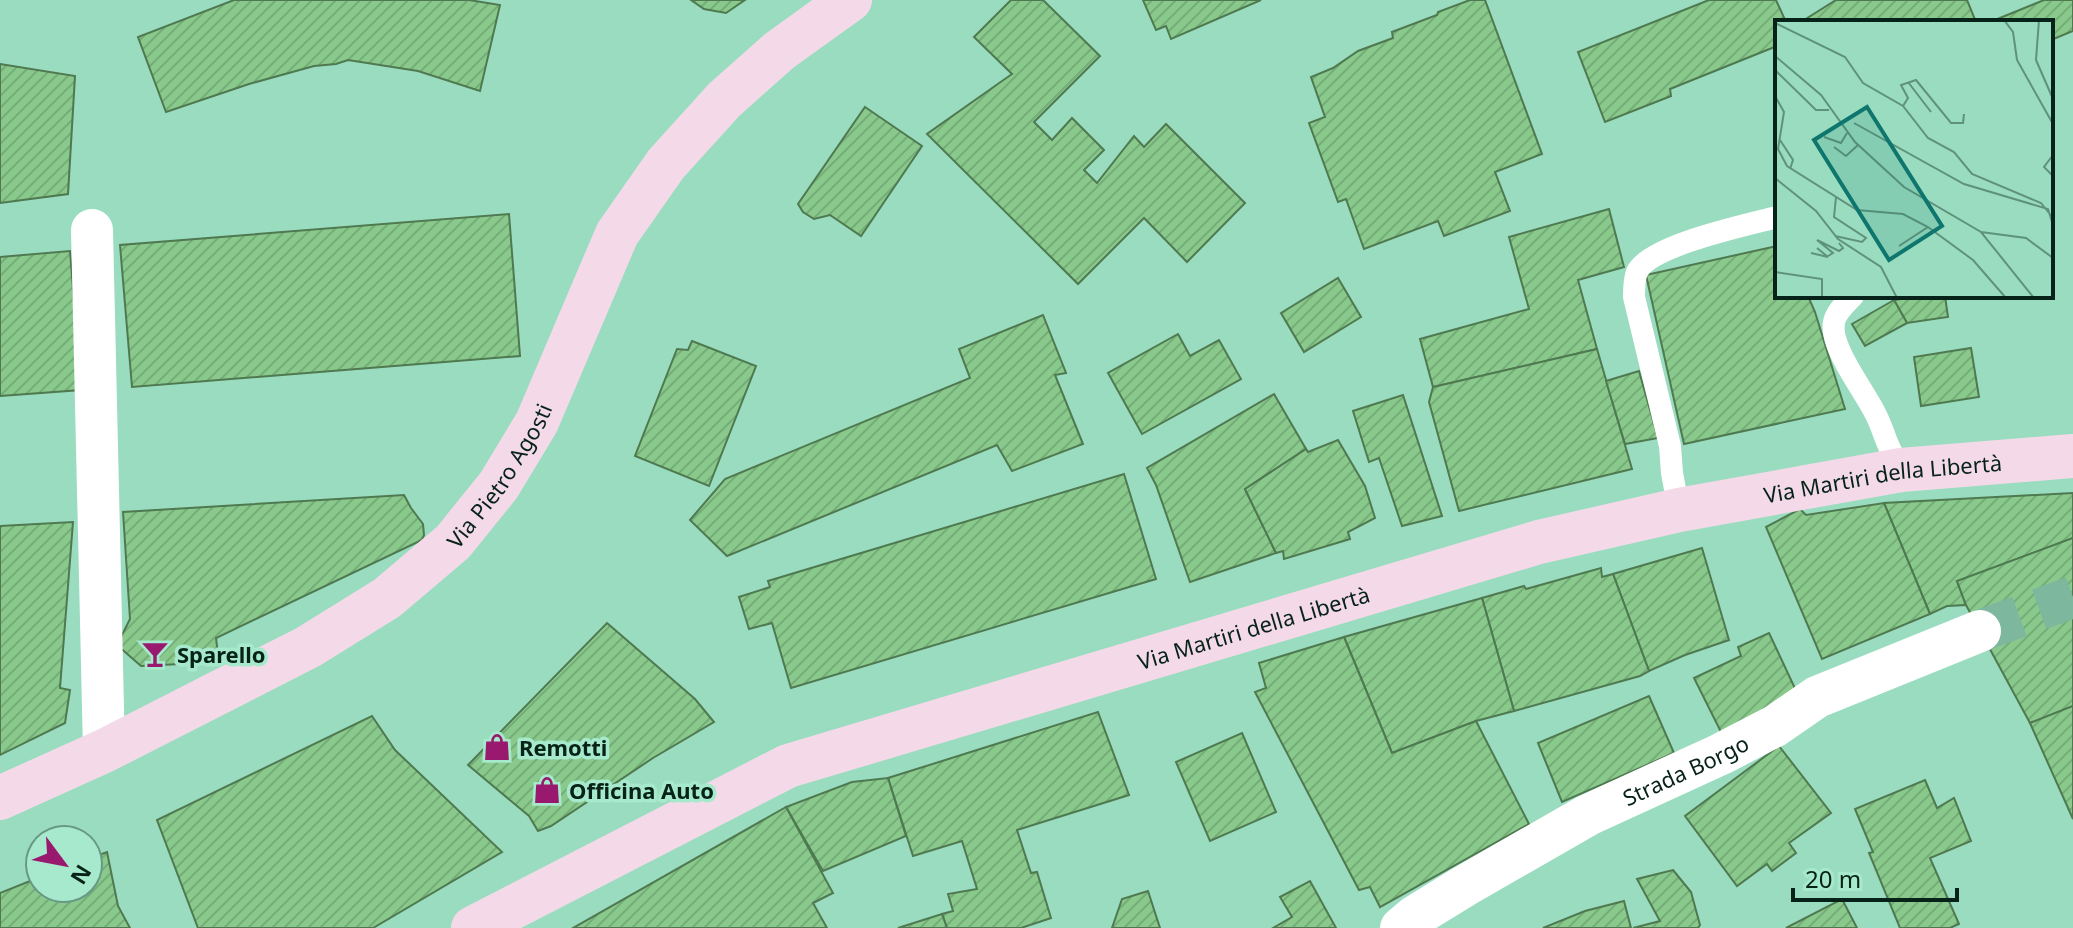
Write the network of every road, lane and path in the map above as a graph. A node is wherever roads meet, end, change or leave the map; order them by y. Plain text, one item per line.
1 (850, 0) edge
2 (1775, 218) edge
3 (92, 230) dead end
4 (1851, 298) edge
5 (2073, 456) edge
6 (1901, 470) junction
7 (1679, 510) junction
8 (1980, 631) tunnel mouth
9 (104, 751) junction
10 (0, 798) edge
11 (473, 928) edge
12 (1401, 928) edge

1 - 9 main road, Via Pietro Agosti
2 - 7 lane
3 - 9 street
4 - 6 lane
5 - 6 main road, Via Martiri della Libertà
6 - 7 main road, Via Martiri della Libertà
7 - 11 main road, Via Martiri della Libertà
8 - 12 street, Strada Borgo
9 - 10 main road, Via Pietro Agosti

